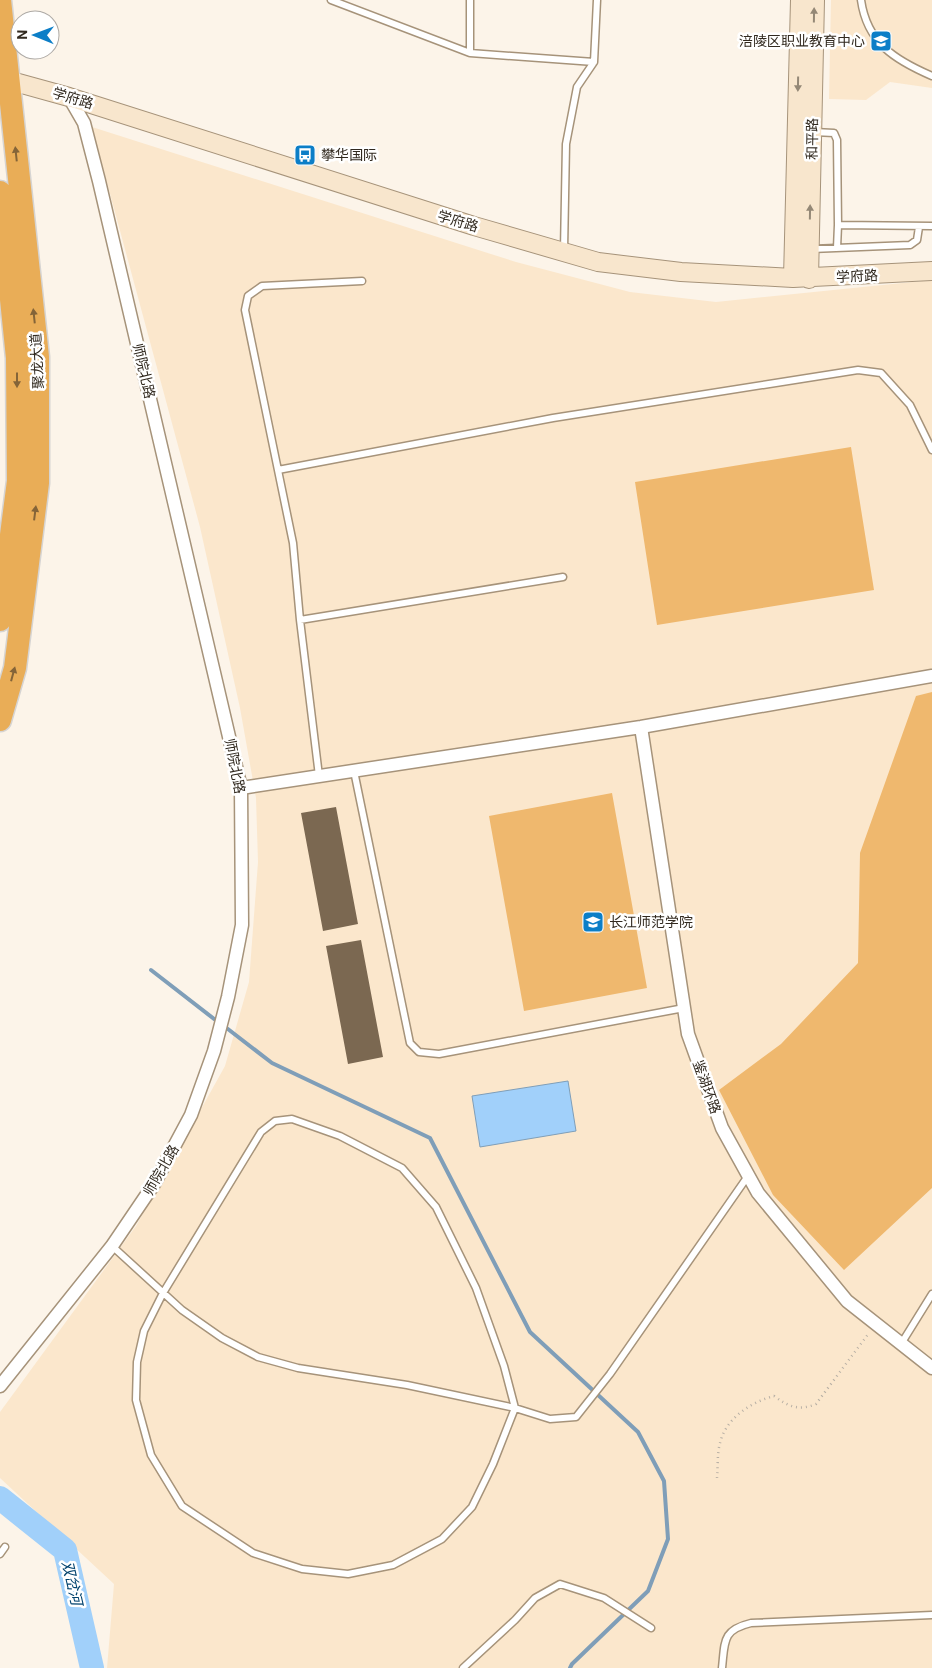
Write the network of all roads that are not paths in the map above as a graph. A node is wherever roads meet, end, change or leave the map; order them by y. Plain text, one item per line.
1 (0, 0) edge
2 (331, 0) edge
3 (470, 0) edge
4 (597, 0) edge
5 (800, 0) edge
6 (815, 0) edge
7 (861, 0) edge
8 (470, 53) junction
9 (594, 62) junction
10 (932, 76) edge
11 (4, 79) edge
12 (69, 97) junction
13 (812, 132) junction
14 (0, 192) edge
15 (838, 225) junction
16 (919, 226) junction
17 (932, 226) edge
18 (837, 248) junction
19 (810, 249) junction
20 (564, 252) junction
21 (932, 271) edge
22 (801, 278) junction
23 (362, 281) dead end
24 (932, 450) edge
25 (278, 470) junction
26 (563, 577) dead end
27 (0, 620) edge
28 (300, 620) junction
29 (932, 676) edge
30 (0, 720) edge
31 (641, 726) junction
32 (354, 771) junction
33 (319, 776) junction
34 (241, 788) junction
35 (684, 1008) junction
36 (748, 1176) junction
37 (112, 1246) junction
38 (163, 1293) junction
39 (932, 1294) edge
40 (901, 1344) junction
41 (932, 1368) edge
42 (0, 1386) edge
43 (515, 1408) junction
44 (5, 1547) dead end
45 (0, 1554) edge
46 (932, 1615) edge
47 (651, 1628) dead end
48 (463, 1668) edge
49 (722, 1668) edge

1 - 11 highway, 聚龙大道
2 - 8 lane
3 - 8 lane
4 - 9 lane
5 -> 22 street, 和平路
13 -> 6 street, 和平路
7 - 10 lane
8 - 9 lane
9 - 20 lane
11 - 12 street, 学府路
30 -> 11 highway, 聚龙大道
12 - 20 street, 学府路
12 - 34 street, 师院北路
13 - 15 lane
19 -> 13 street, 和平路
14 -> 27 highway, 聚龙大道
15 - 16 lane
15 - 18 lane
16 - 17 lane
16 - 18 lane
18 - 19 lane
19 - 22 street, 和平路
20 - 22 street, 学府路
21 - 22 street, 学府路
23 - 25 lane
24 - 25 lane
25 - 28 lane
26 - 28 lane
28 - 33 lane
29 - 31 street
31 - 32 street
31 - 35 street, 鉴湖环路
32 - 33 street
32 - 35 lane
33 - 34 street
34 - 37 street, 师院北路
35 - 36 street, 鉴湖环路
36 - 40 street, 鉴湖环路
36 - 43 lane
37 - 38 lane
37 - 42 street, 师院北路
38 - 43 lane
38 - 43 lane
38 - 43 lane
39 - 40 lane
40 - 41 street, 鉴湖环路
44 - 45 lane
46 - 49 lane
47 - 48 lane

